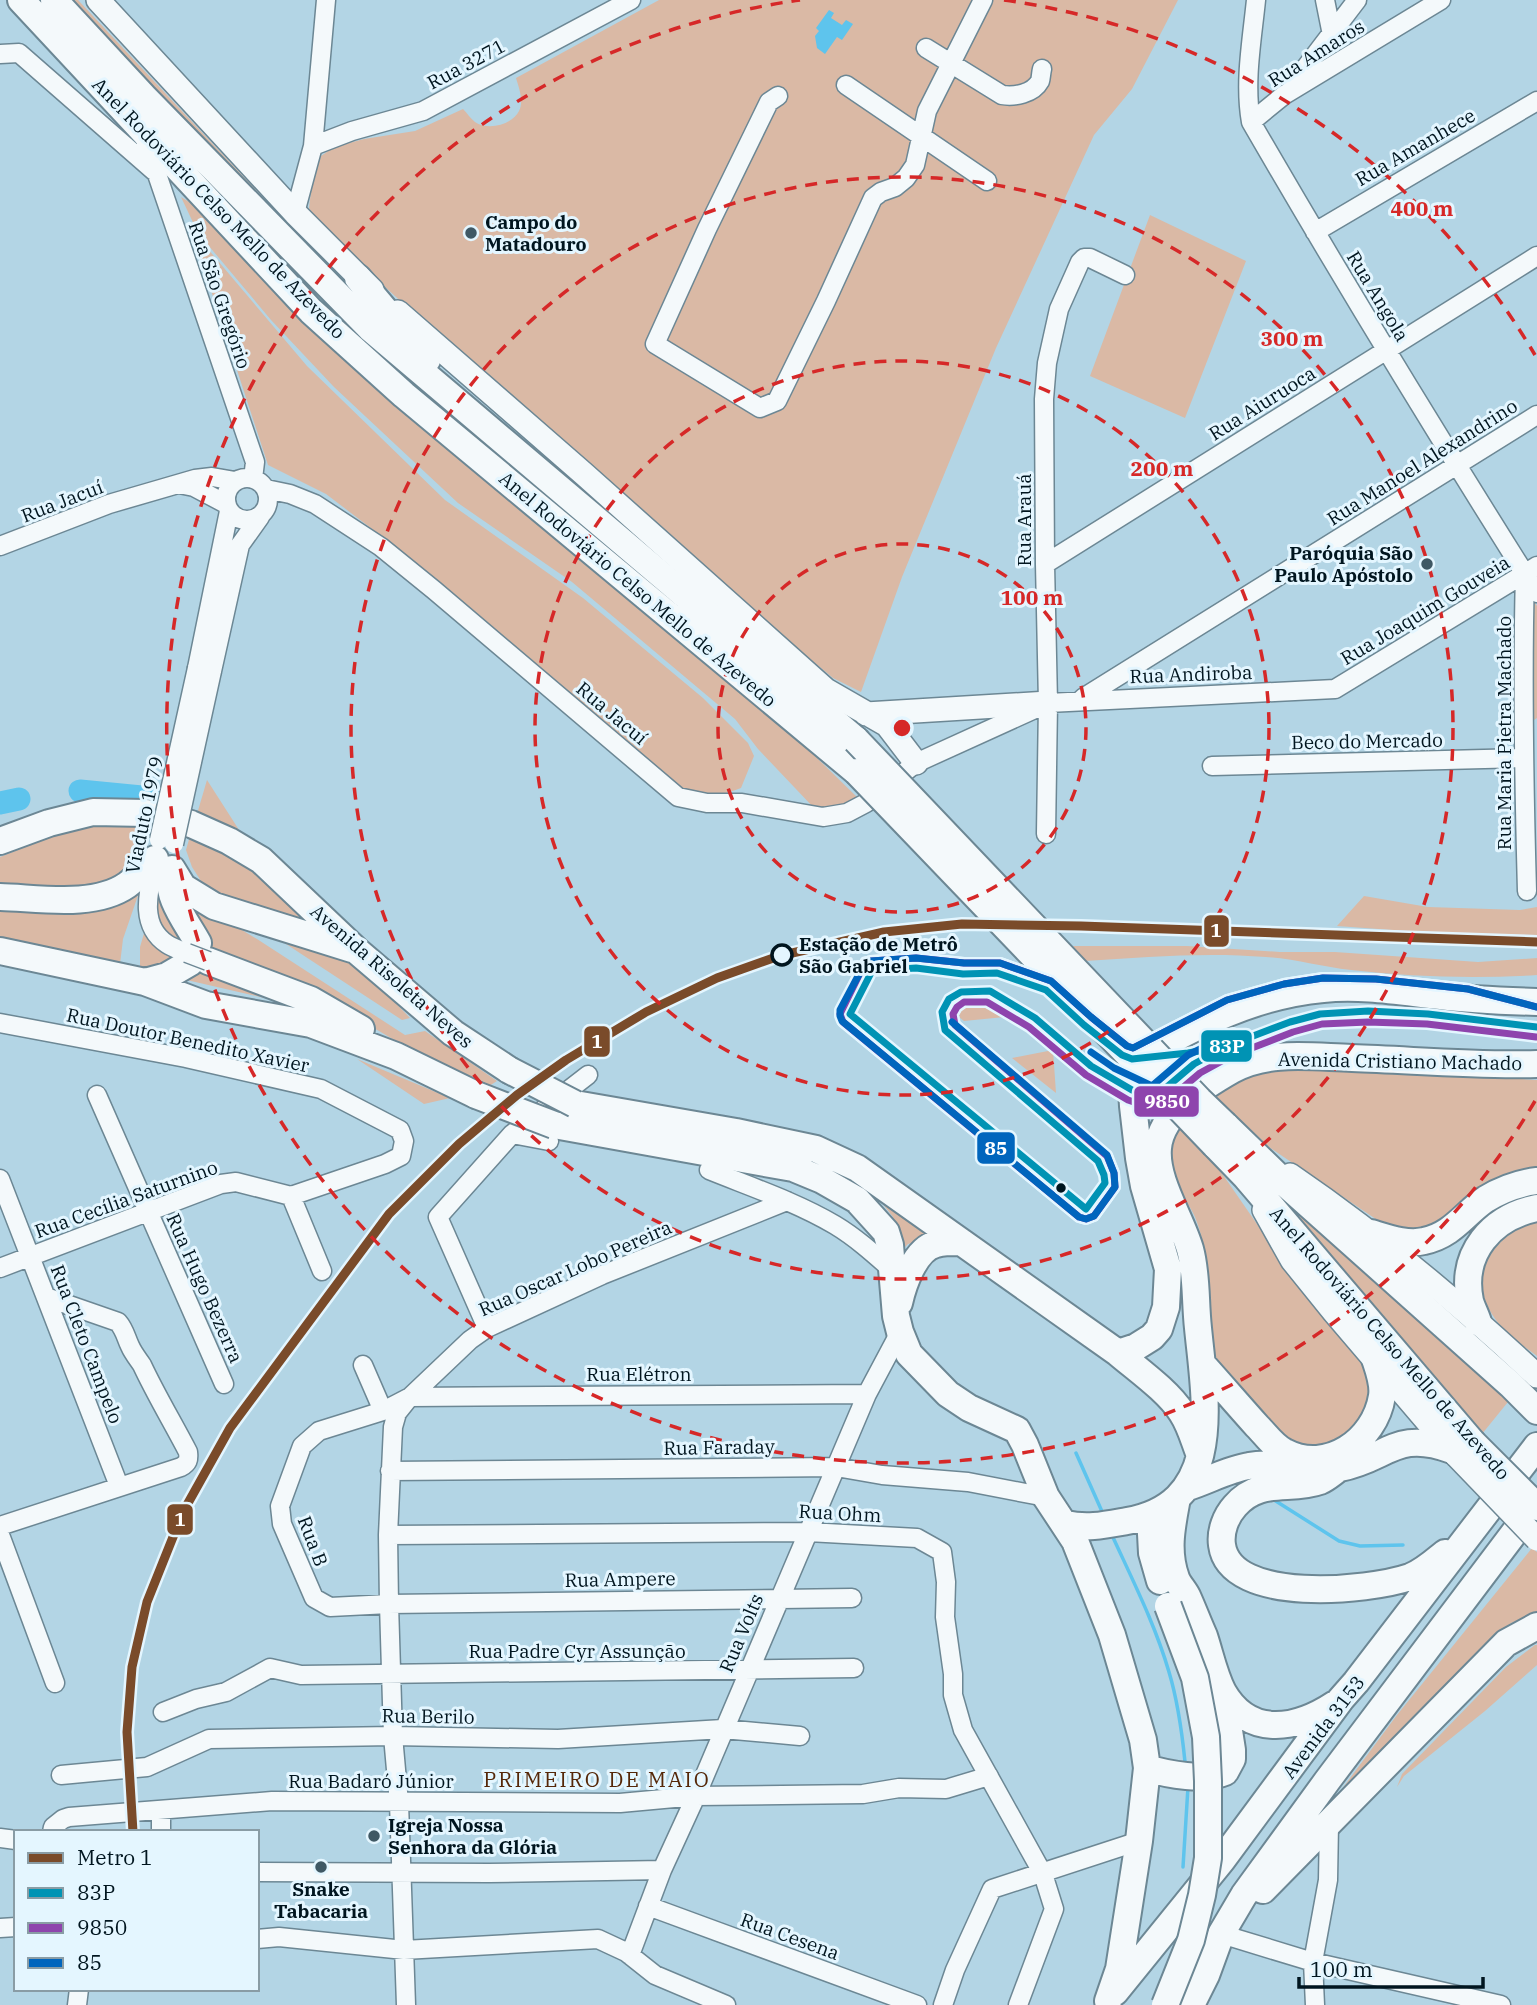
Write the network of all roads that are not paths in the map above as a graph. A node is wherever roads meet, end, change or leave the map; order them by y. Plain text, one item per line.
1 (54, 0) edge
2 (98, 0) edge
3 (326, 0) edge
4 (631, 0) edge
5 (983, 0) edge
6 (1256, 0) edge
7 (1325, 0) edge
8 (1357, 0) edge
9 (1441, 0) edge
10 (22, 2) edge
11 (1332, 35) junction
12 (926, 48) dead end
13 (0, 54) edge
14 (952, 63) junction
15 (1042, 69) dead end
16 (846, 85) dead end
17 (1284, 95) junction
18 (778, 96) dead end
19 (1537, 101) edge
20 (1251, 122) junction
21 (140, 126) junction
22 (920, 137) junction
23 (313, 146) junction
24 (156, 174) junction
25 (987, 181) dead end
26 (295, 213) junction
27 (1315, 232) junction
28 (1537, 256) edge
29 (1125, 275) dead end
30 (358, 278) junction
31 (1387, 351) junction
32 (1537, 415) edge
33 (476, 418) junction
34 (1457, 464) junction
35 (252, 483) junction
36 (179, 484) junction
37 (315, 505) junction
38 (228, 508) junction
39 (263, 514) junction
40 (2, 540) edge
41 (1045, 564) junction
42 (1531, 570) edge
43 (1537, 593) edge
44 (205, 669) junction
45 (1335, 690) joint
46 (1080, 700) junction
47 (1048, 703) junction
48 (866, 714) junction
49 (1530, 727) edge
50 (1523, 758) junction
51 (916, 763) junction
52 (1212, 766) dead end
53 (1046, 834) dead end
54 (0, 841) edge
55 (165, 853) junction
56 (1527, 891) dead end
57 (0, 897) edge
58 (0, 951) edge
59 (356, 951) junction
60 (198, 957) joint
61 (145, 982) junction
62 (1537, 1002) edge
63 (0, 1023) edge
64 (396, 1055) junction
65 (1537, 1064) edge
66 (1498, 1065) junction
67 (1537, 1071) edge
68 (587, 1075) dead end
69 (97, 1095) dead end
70 (551, 1133) junction
71 (512, 1134) junction
72 (1220, 1135) junction
73 (1248, 1147) junction
74 (709, 1170) dead end
75 (1246, 1177) junction
76 (0, 1179) edge
77 (1537, 1181) edge
78 (291, 1196) junction
79 (787, 1202) junction
80 (1537, 1208) edge
81 (148, 1210) junction
82 (834, 1224) junction
83 (886, 1233) junction
84 (1371, 1233) junction
85 (950, 1235) junction
86 (31, 1256) junction
87 (0, 1268) edge
88 (322, 1271) dead end
89 (892, 1275) junction
90 (46, 1297) junction
91 (1478, 1322) junction
92 (898, 1324) junction
93 (487, 1328) junction
94 (1118, 1353) junction
95 (1375, 1359) junction
96 (363, 1365) dead end
97 (1202, 1365) junction
98 (1526, 1376) edge
99 (224, 1384) dead end
100 (867, 1394) junction
101 (410, 1396) junction
102 (383, 1411) junction
103 (1537, 1411) edge
104 (319, 1431) joint
105 (1537, 1446) edge
106 (1460, 1450) junction
107 (1199, 1455) junction
108 (836, 1467) junction
109 (1338, 1469) junction
110 (390, 1471) junction
111 (119, 1486) junction
112 (1182, 1493) junction
113 (1046, 1497) junction
114 (1537, 1504) edge
115 (1141, 1518) junction
116 (1065, 1524) junction
117 (0, 1526) edge
118 (808, 1532) junction
119 (0, 1535) edge
120 (388, 1535) junction
121 (1469, 1536) junction
122 (1537, 1539) edge
123 (779, 1598) junction
124 (852, 1598) dead end
125 (389, 1604) junction
126 (1537, 1626) edge
127 (854, 1668) dead end
128 (748, 1670) junction
129 (391, 1673) junction
130 (55, 1683) dead end
131 (1223, 1692) junction
132 (1341, 1699) junction
133 (163, 1712) dead end
134 (723, 1729) junction
135 (393, 1736) junction
136 (800, 1736) dead end
137 (1160, 1771) junction
138 (61, 1775) dead end
139 (989, 1776) junction
140 (695, 1796) junction
141 (400, 1802) junction
142 (161, 1811) junction
143 (1329, 1824) junction
144 (52, 1830) edge
145 (161, 1830) edge
146 (1139, 1841) junction
147 (259, 1871) edge
148 (662, 1871) junction
149 (402, 1872) junction
150 (1043, 1874) junction
151 (648, 1906) junction
152 (1224, 1928) junction
153 (259, 1939) edge
154 (404, 1950) junction
155 (630, 1955) junction
156 (1313, 1962) junction
157 (1107, 2003) edge
158 (406, 2005) edge
159 (726, 2005) edge
160 (917, 2005) edge
161 (943, 2005) edge
162 (1018, 2005) edge
163 (1165, 2005) edge
164 (1191, 2005) edge
165 (1303, 2005) edge
166 (1315, 2005) edge
167 (1501, 2005) edge

1 - 33 highway, Anel Rodoviário Celso Mello de Azevedo
2 - 26 main road
3 - 23 street
4 - 23 street, Rua 3271
5 - 14 street
6 - 20 street, Rua Angola
7 - 11 street
8 - 11 street
9 - 17 street, Rua Amaros
10 - 21 highway, Anel Rodoviário Celso Mello de Azevedo
11 - 17 street
12 - 14 street
13 - 24 street
14 - 15 street
14 - 22 street
16 - 22 street
17 - 20 street, Rua Amaros
18 - 22 street
19 - 27 street, Rua Amanhece
20 - 27 street, Rua Angola
21 - 24 street, Rua São Gregório
21 - 72 highway, Anel Rodoviário Celso Mello de Azevedo, bridge
22 - 25 street
23 - 26 street
24 - 35 street, Rua São Gregório
26 - 30 main road
27 - 31 street, Rua Angola
28 - 31 street, Rua Aiuruoca
29 - 41 street, Rua Arauá
30 - 33 highway
30 - 48 main road
31 - 34 street, Rua Angola
31 - 41 street, Rua Aiuruoca
32 - 34 street, Rua Manoel Alexandrino
33 - 72 highway, Anel Rodoviário Celso Mello de Azevedo, bridge
34 - 42 street, Rua Angola
34 - 46 street, Rua Manoel Alexandrino
35 - 36 street, Rua Jacuí
35 - 37 street, Rua Jacuí
35 - 38 street
35 - 39 street
36 - 38 street
36 - 40 street, Rua Jacuí
37 - 39 street
37 - 51 street, Rua Jacuí
38 - 39 street
38 - 44 street
39 - 44 street
41 - 47 street, Rua Arauá
42 - 43 street, Rua Angola
42 - 45 street, Rua Joaquim Gouveia
42 - 49 street, Rua Maria Pietra Machado
44 - 55 street, Viaduto 1979, bridge
45 - 46 street, Rua Andiroba
46 - 47 street, Rua Andiroba
47 - 48 main road
47 - 51 street
47 - 53 street, Rua Arauá
48 - 51 main road
49 - 50 street, Rua Maria Pietra Machado
50 - 52 street, Beco do Mercado
50 - 56 street, Rua Maria Pietra Machado
54 - 59 highway, Avenida Risoleta Neves
55 - 57 highway
55 - 59 highway
55 - 60 street, Viaduto 1979
55 - 61 highway
58 - 61 highway
59 - 85 highway, Avenida Risoleta Neves, bridge
60 - 64 highway
61 - 64 highway
62 - 94 highway
63 - 78 street, Rua Doutor Benedito Xavier
64 - 70 highway, bridge
65 - 66 highway, Avenida Cristiano Machado
66 - 67 highway
66 - 97 highway, Avenida Cristiano Machado
68 - 71 street
69 - 81 street, Rua Hugo Bezerra
70 - 71 street
70 - 83 highway
71 - 93 street
72 - 73 highway, Anel Rodoviário Celso Mello de Azevedo
72 - 75 highway, Anel Rodoviário Celso Mello de Azevedo
73 - 84 main road, Anel Rodoviário Celso Mello de Azevedo
73 - 98 highway, Anel Rodoviário Celso Mello de Azevedo
74 - 79 street
75 - 95 main road, Anel Rodoviário Celso Mello de Azevedo
75 - 106 highway, Anel Rodoviário Celso Mello de Azevedo
76 - 86 street, Rua Cleto Campelo
77 - 84 highway
78 - 81 street, Rua Cecília Saturnino
78 - 88 street
79 - 82 street
79 - 93 street, Rua Oscar Lobo Pereira
80 - 91 highway
81 - 86 street, Rua Cecília Saturnino
81 - 99 street, Rua Hugo Bezerra
82 - 83 street
82 - 89 street
83 - 89 highway
84 - 91 main road, Anel Rodoviário Celso Mello de Azevedo
85 - 92 highway
85 - 94 highway, Avenida Risoleta Neves
86 - 87 street, Rua Cecília Saturnino
86 - 90 street, Rua Cleto Campelo
89 - 92 highway
90 - 111 street, Rua Cleto Campelo
90 - 111 street
91 - 98 main road, Anel Rodoviário Celso Mello de Azevedo
92 - 100 street, Rua Volts
92 - 113 highway
93 - 101 street, Rua Oscar Lobo Pereira
94 - 107 highway, Avenida Risoleta Neves
95 - 97 highway
95 - 106 main road, Anel Rodoviário Celso Mello de Azevedo
96 - 102 street
97 - 107 highway
98 - 103 highway, Anel Rodoviário Celso Mello de Azevedo
100 - 101 street, Rua Elétron
100 - 108 street, Rua Volts
101 - 102 street, Rua Oscar Lobo Pereira
101 - 110 street
102 - 104 street, Rua Oscar Lobo Pereira
104 - 125 street, Rua B
105 - 121 highway, Avenida 3153
106 - 109 highway
106 - 114 highway, Anel Rodoviário Celso Mello de Azevedo, bridge
106 - 122 main road, Anel Rodoviário Celso Mello de Azevedo, bridge
107 - 112 highway
108 - 110 street, Rua Faraday
108 - 113 street, Rua Faraday
108 - 118 street, Rua Volts
109 - 112 highway
109 - 121 highway
110 - 120 street
111 - 117 street
112 - 115 highway
112 - 131 highway
113 - 116 highway
114 - 152 highway, Avenida 3153
115 - 116 highway
115 - 163 highway, bridge
116 - 137 highway
118 - 120 street, Rua Ohm
118 - 123 street, Rua Volts
118 - 139 street, Rua Ohm
119 - 130 street
120 - 125 street
121 - 132 highway, Avenida 3153
123 - 124 street, Rua Ampere
123 - 125 street, Rua Ampere
123 - 128 street, Rua Volts
125 - 129 street
126 - 143 highway
127 - 128 street, Rua Padre Cyr Assunção
128 - 129 street, Rua Padre Cyr Assunção
128 - 134 street, Rua Volts
129 - 133 street, Rua Padre Cyr Assunção
129 - 135 street
131 - 132 highway
131 - 137 highway
132 - 157 highway, Avenida 3153
134 - 135 street, Rua Berilo
134 - 136 street, Rua Berilo
134 - 140 street, Rua Volts
135 - 138 street, Rua Berilo
135 - 141 street
137 - 146 highway
139 - 140 street, Rua Badaró Júnior
139 - 150 street, Rua Ohm
140 - 141 street, Rua Badaró Júnior
140 - 148 street, Rua Volts
141 - 142 street, Rua Badaró Júnior
141 - 149 street
142 - 144 street, Rua Badaró Júnior
142 - 145 street
143 - 152 highway
143 - 156 street
146 - 150 street
146 - 157 highway
147 - 149 street
148 - 149 street
148 - 151 street, Rua Volts
149 - 154 street
150 - 161 street
150 - 162 street, Rua Ohm
151 - 155 street, Rua Volts
151 - 160 street, Rua Cesena
152 - 156 street
152 - 164 highway
153 - 154 street
154 - 155 street
154 - 158 street
155 - 159 street
156 - 165 street
156 - 166 street
156 - 167 street

